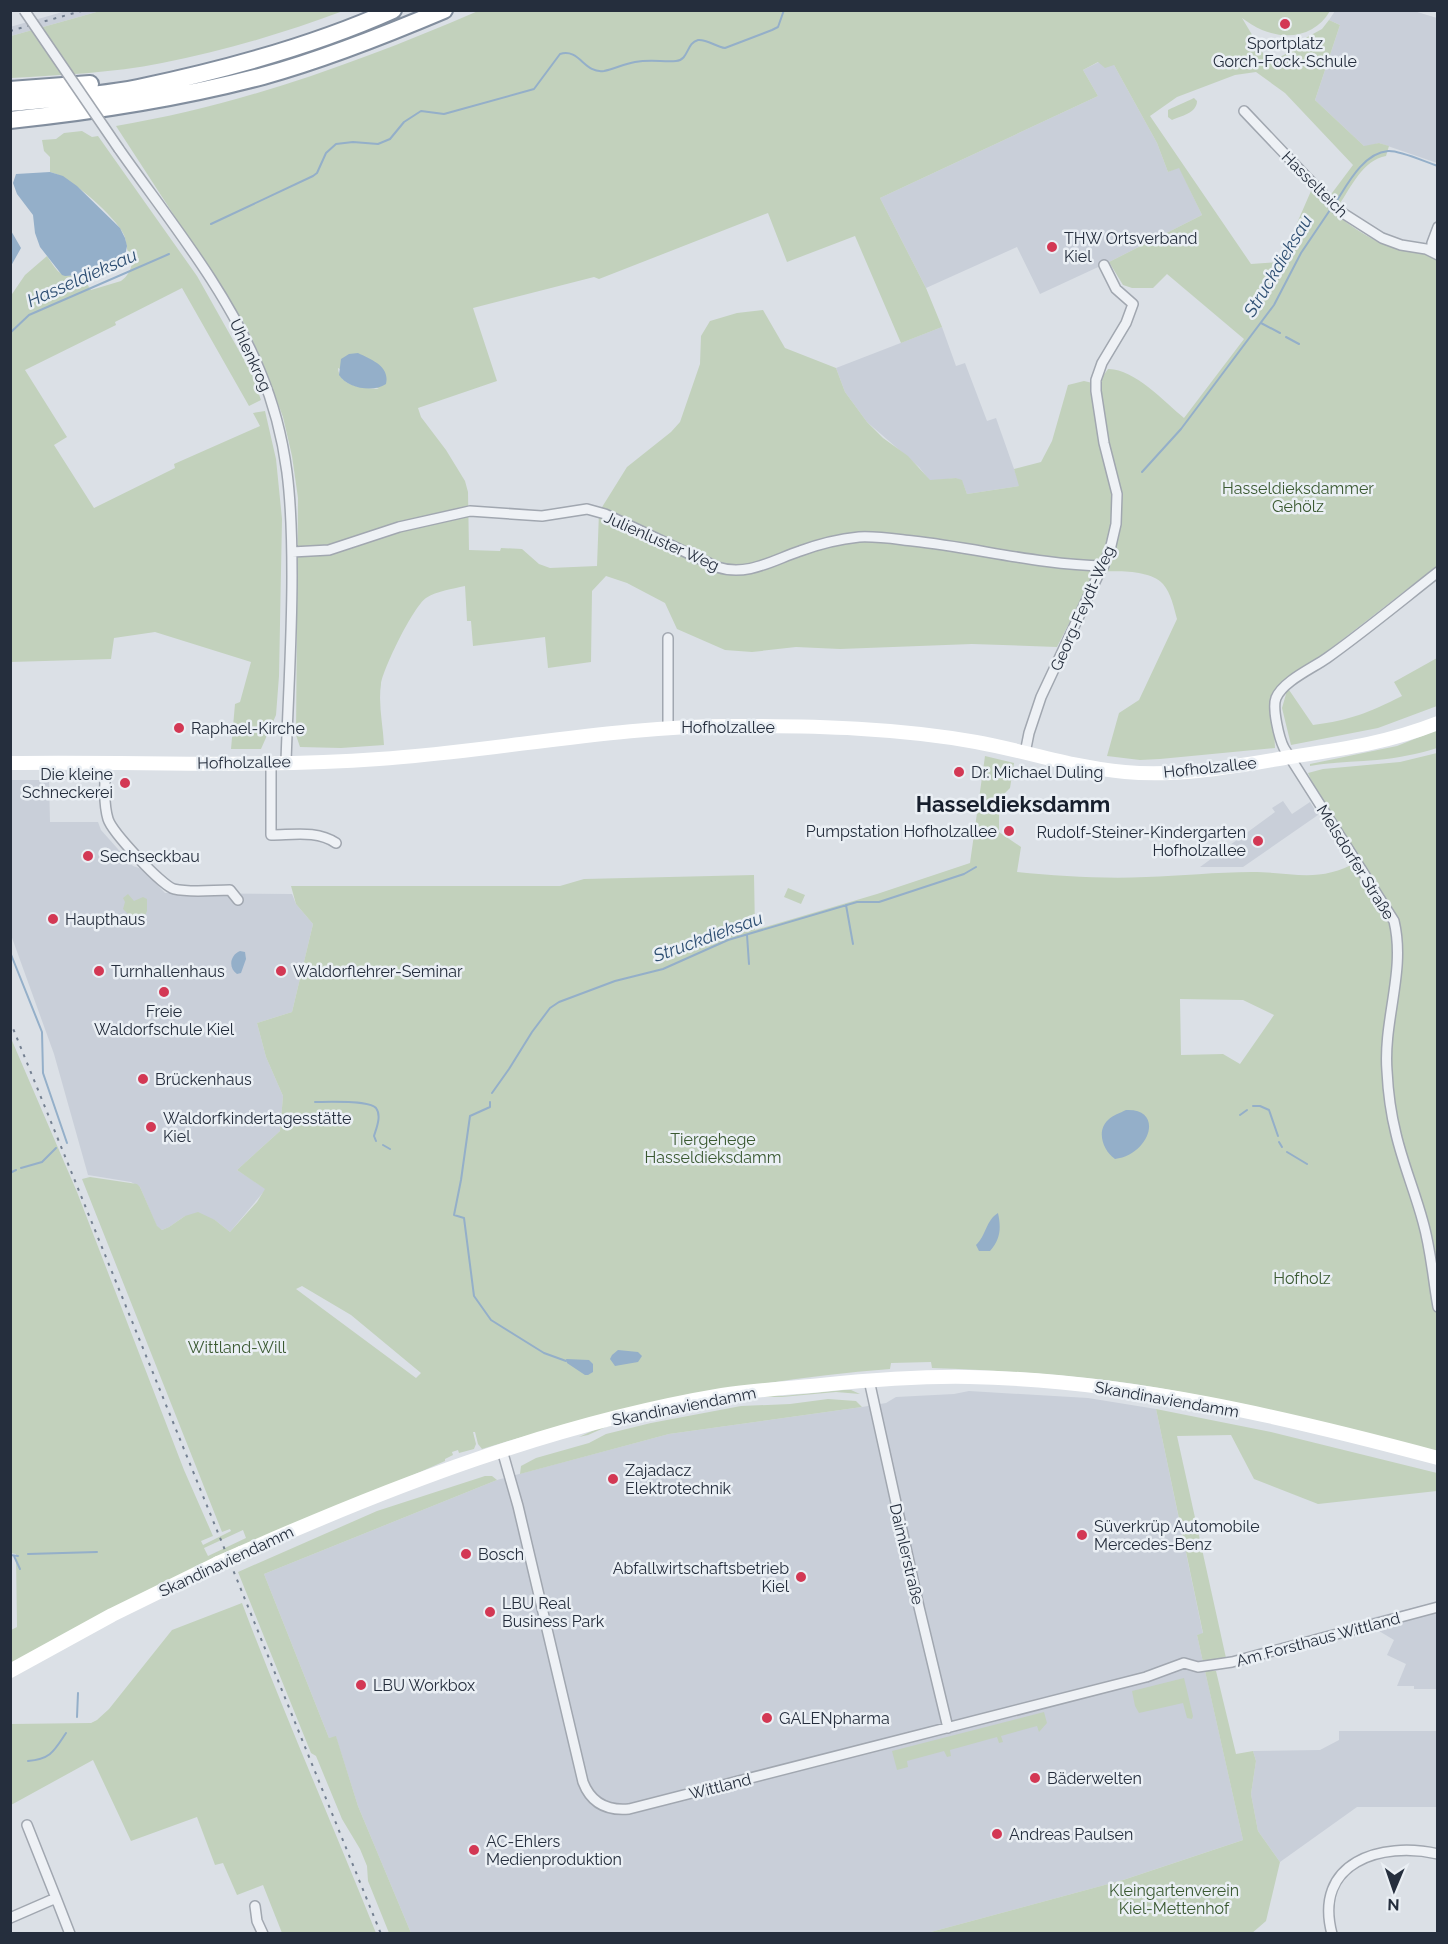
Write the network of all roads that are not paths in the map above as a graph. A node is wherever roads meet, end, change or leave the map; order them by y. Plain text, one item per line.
1 (24, 10) edge
2 (393, 10) edge
3 (444, 10) edge
4 (180, 77) junction
5 (10, 90) edge
6 (10, 103) edge
7 (1244, 111) dead end
8 (10, 120) edge
9 (1437, 227) edge
10 (1435, 253) edge
11 (1104, 265) dead end
12 (292, 552) junction
13 (1104, 566) junction
14 (1437, 572) edge
15 (668, 638) dead end
16 (1437, 723) edge
17 (668, 727) junction
18 (1025, 753) junction
19 (1289, 757) junction
20 (271, 762) junction
21 (286, 762) junction
22 (106, 763) junction
23 (10, 764) edge
24 (336, 843) dead end
25 (238, 900) dead end
26 (1437, 1307) edge
27 (869, 1380) junction
28 (502, 1450) junction
29 (1437, 1458) edge
30 (1437, 1607) edge
31 (1198, 1667) joint
32 (10, 1671) edge
33 (948, 1728) junction
34 (27, 1826) dead end
35 (1437, 1854) edge
36 (56, 1898) junction
37 (255, 1906) dead end
38 (10, 1918) edge
39 (70, 1934) edge
40 (263, 1934) edge
41 (1332, 1934) edge

1 - 12 street, Uhlenkrog, bridge
2 - 4 highway
3 - 8 highway
4 - 5 highway
4 - 6 highway
7 - 10 street, Hasselteich
9 - 10 street
11 - 13 street, Georg-Feydt-Weg
12 - 13 street, Julienluster Weg
12 - 21 street, Uhlenkrog
13 - 18 street, Georg-Feydt-Weg
14 - 19 street, Melsdorfer Straße
15 - 17 street
16 - 19 main road, Hofholzallee
17 - 18 main road, Hofholzallee
17 - 21 main road, Hofholzallee
18 - 19 main road, Hofholzallee
19 - 26 street, Melsdorfer Straße
20 - 21 main road, Hofholzallee
20 - 22 main road, Hofholzallee
20 - 24 street
22 - 23 main road, Hofholzallee
22 - 25 street
27 - 28 main road, Skandinaviendamm
27 - 29 main road, Skandinaviendamm
27 - 33 street, Daimlerstraße
28 - 32 main road, Skandinaviendamm, bridge
28 - 33 street, Wittland
30 - 31 street, Am Forsthaus Wittland
31 - 33 street, Wittland
34 - 36 street
35 - 41 street
36 - 38 street
36 - 39 street
37 - 40 street

